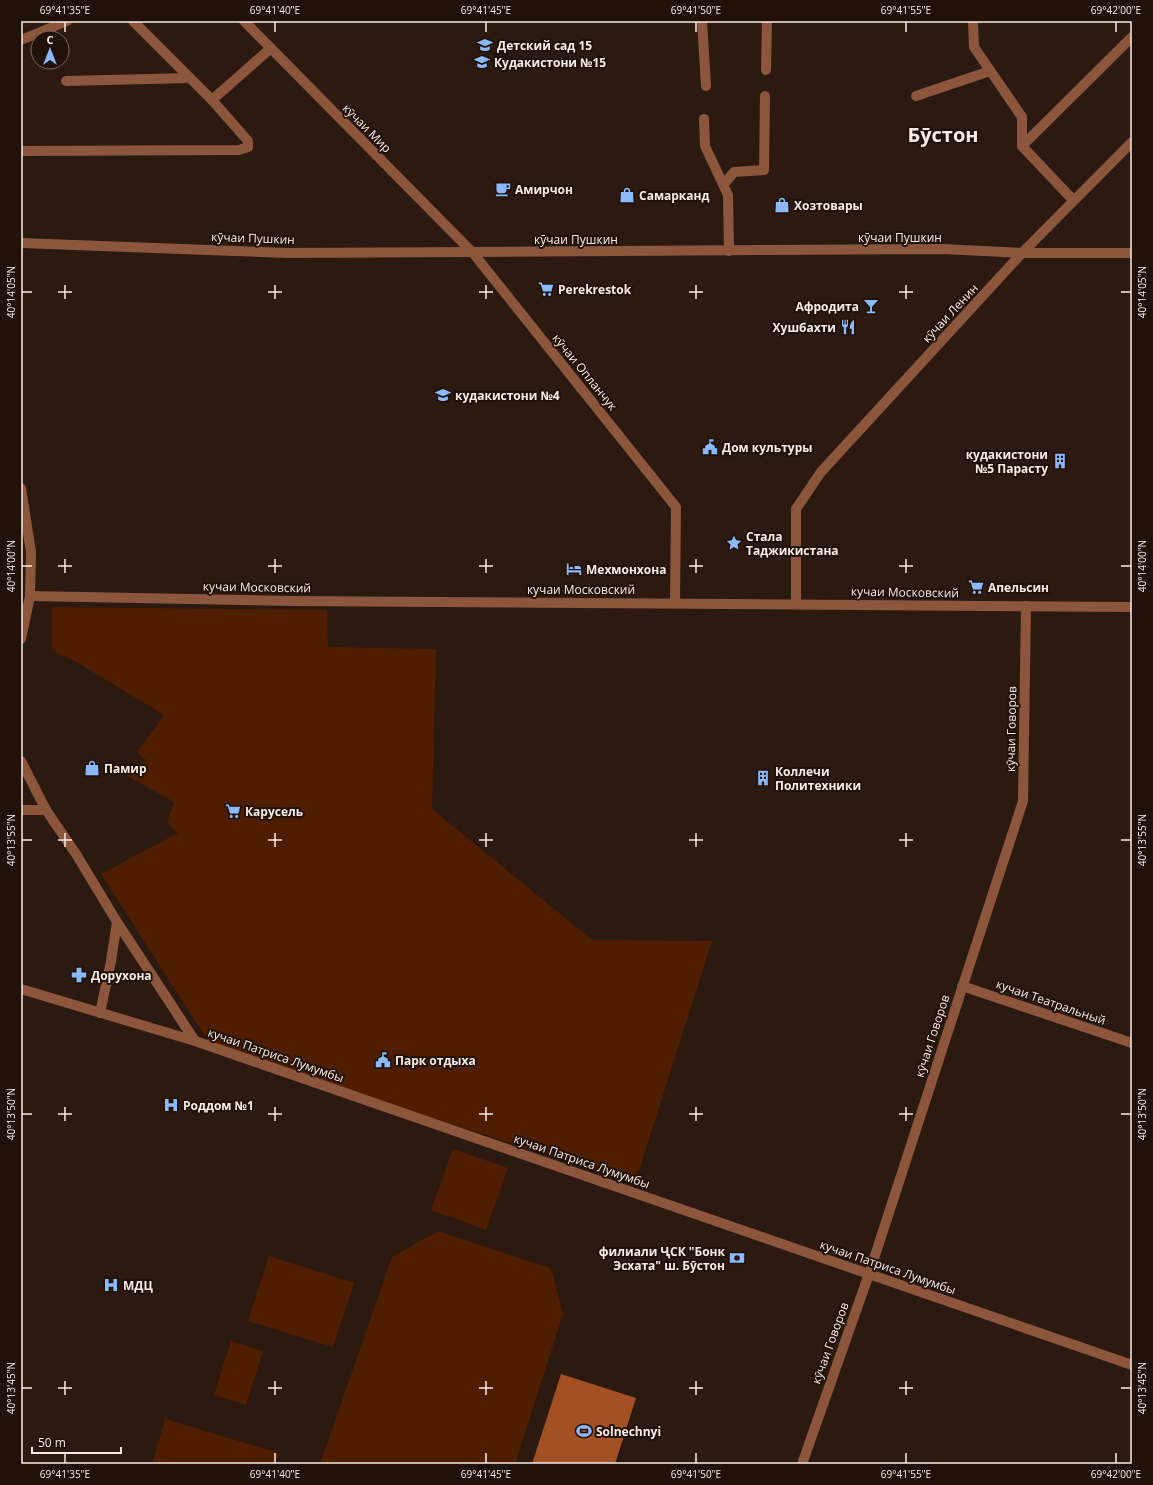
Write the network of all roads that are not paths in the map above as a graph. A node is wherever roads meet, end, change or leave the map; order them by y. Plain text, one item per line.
1 (67, 21) edge
2 (132, 21) edge
3 (244, 21) edge
4 (702, 21) edge
5 (767, 21) edge
6 (973, 21) edge
7 (1132, 37) edge
8 (21, 40) edge
9 (270, 48) junction
10 (766, 70) dead end
11 (990, 71) junction
12 (190, 78) junction
13 (66, 81) dead end
14 (706, 86) dead end
15 (766, 96) dead end
16 (916, 96) dead end
17 (212, 100) junction
18 (704, 119) dead end
19 (1132, 142) edge
20 (1022, 146) junction
21 (21, 151) edge
22 (724, 184) junction
23 (1073, 200) junction
24 (21, 243) edge
25 (729, 251) junction
26 (473, 253) junction
27 (1022, 253) junction
28 (1132, 253) edge
29 (21, 488) edge
30 (30, 596) junction
31 (675, 602) junction
32 (796, 604) junction
33 (1026, 606) junction
34 (1132, 606) edge
35 (21, 639) edge
36 (21, 761) edge
37 (21, 810) edge
38 (46, 810) junction
39 (116, 922) junction
40 (962, 986) junction
41 (21, 988) edge
42 (100, 1013) junction
43 (195, 1041) junction
44 (1132, 1043) edge
45 (869, 1274) junction
46 (1132, 1365) edge
47 (802, 1464) edge

1 - 8 street
2 - 12 street
3 - 9 street, кӯчаи Мир
4 - 14 street
5 - 10 street
6 - 11 street
7 - 20 street
9 - 17 street
9 - 26 street, кӯчаи Мир
11 - 16 street
11 - 20 street
12 - 13 street
12 - 17 street
15 - 22 street
17 - 21 street
18 - 22 street
19 - 23 street, кӯчаи Ленин
20 - 23 street
22 - 25 street
23 - 27 street, кӯчаи Ленин
24 - 26 street, кӯчаи Пушкин
25 - 26 street, кӯчаи Пушкин
25 - 27 street, кӯчаи Пушкин
26 - 31 street, кӯчаи Опланчук
27 - 28 street, кӯчаи Пушкин
27 - 32 street, кӯчаи Ленин
29 - 30 street
30 - 31 street, кучаи Московский
30 - 35 street
31 - 32 street, кучаи Московский
32 - 33 street, кучаи Московский
33 - 34 street, кучаи Московский
33 - 40 street, кӯчаи Говоров
36 - 38 street
37 - 38 street
38 - 39 street
39 - 42 street
39 - 43 street
40 - 44 street, кучаи Театральный
40 - 45 street, кӯчаи Говоров
41 - 42 street, кучаи Патриса Лумумбы
42 - 43 street, кучаи Патриса Лумумбы
43 - 45 street, кучаи Патриса Лумумбы
45 - 46 street, кучаи Патриса Лумумбы
45 - 47 street, кӯчаи Говоров

